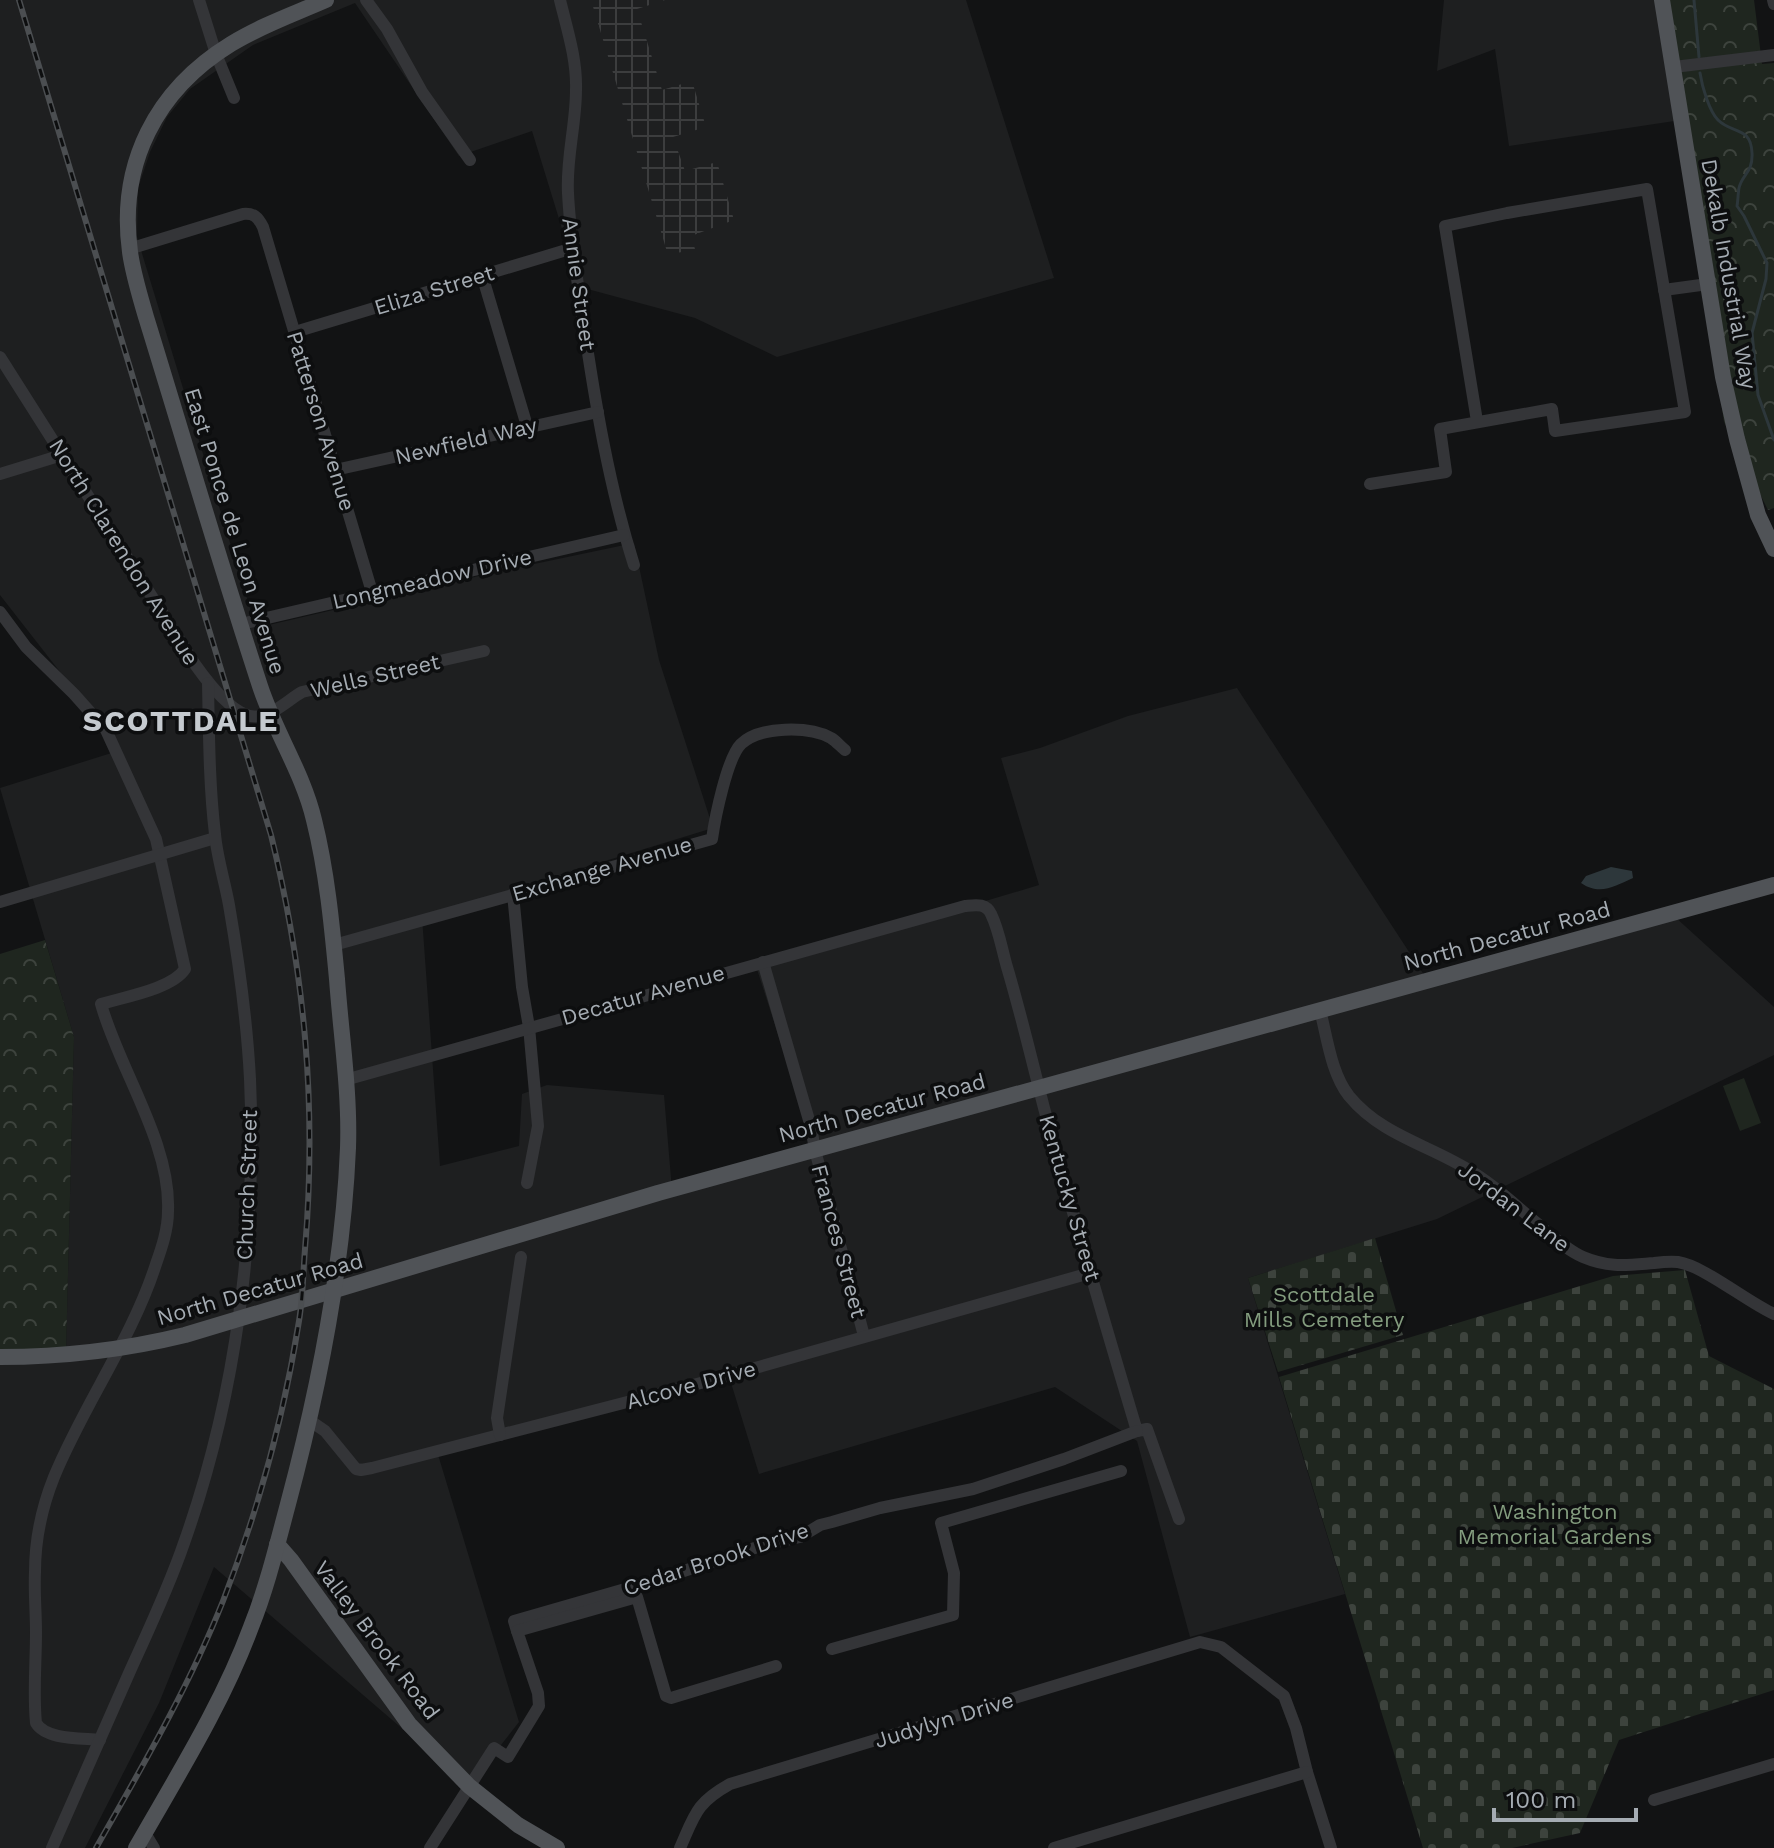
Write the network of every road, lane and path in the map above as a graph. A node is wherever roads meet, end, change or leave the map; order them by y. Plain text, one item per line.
1 (199, 0) edge
2 (326, 0) edge
3 (366, 0) edge
4 (560, 0) edge
5 (1662, 0) edge
6 (216, 54) junction
7 (1774, 55) edge
8 (1674, 67) junction
9 (234, 98) dead end
10 (470, 160) dead end
11 (573, 248) junction
12 (129, 249) junction
13 (482, 275) junction
14 (1708, 284) junction
15 (1664, 290) junction
16 (295, 332) junction
17 (0, 357) edge
18 (598, 412) junction
19 (1477, 421) junction
20 (527, 426) junction
21 (62, 455) junction
22 (335, 470) junction
23 (0, 474) edge
24 (1370, 484) dead end
25 (624, 535) junction
26 (1774, 549) edge
27 (634, 565) dead end
28 (372, 592) junction
29 (0, 612) edge
30 (241, 624) junction
31 (484, 651) dead end
32 (208, 683) junction
33 (270, 712) junction
34 (845, 750) dead end
35 (215, 838) junction
36 (161, 853) junction
37 (1774, 885) edge
38 (513, 894) junction
39 (0, 902) edge
40 (942, 913) joint
41 (334, 945) junction
42 (763, 962) junction
43 (1320, 1010) junction
44 (529, 1027) junction
45 (345, 1080) junction
46 (1040, 1088) junction
47 (815, 1150) junction
48 (527, 1183) dead end
49 (521, 1257) dead end
50 (1090, 1273) junction
51 (333, 1292) junction
52 (1774, 1314) edge
53 (239, 1320) junction
54 (864, 1336) junction
55 (118, 1349) junction
56 (0, 1357) edge
57 (309, 1420) junction
58 (1137, 1431) junction
59 (500, 1435) junction
60 (1121, 1471) dead end
61 (929, 1498) junction
62 (1179, 1519) dead end
63 (941, 1523) junction
64 (277, 1544) junction
65 (636, 1592) junction
66 (832, 1649) dead end
67 (776, 1666) dead end
68 (100, 1740) junction
69 (1774, 1764) edge
70 (1307, 1772) junction
71 (469, 1786) junction
72 (1654, 1800) dead end
73 (145, 1843) edge
74 (52, 1848) edge
75 (430, 1848) edge
76 (557, 1848) edge
77 (680, 1848) edge
78 (1054, 1848) edge
79 (1331, 1848) edge

1 - 6 street
2 - 6 main road, East Ponce de Leon Avenue
3 - 10 street
4 - 11 street, Annie Street
5 - 8 main road, Dekalb Industrial Way
6 - 9 street
6 - 12 main road, East Ponce de Leon Avenue
7 - 8 street
8 - 14 main road, Dekalb Industrial Way
11 - 13 street, Eliza Street
11 - 18 street, Annie Street
12 - 16 street, Patterson Avenue
12 - 30 main road, East Ponce de Leon Avenue
13 - 16 street, Eliza Street
13 - 20 street
14 - 15 street
14 - 26 main road, Dekalb Industrial Way
15 - 19 street
15 - 19 street
16 - 22 street, Patterson Avenue
17 - 21 street, North Clarendon Avenue
18 - 20 street, Newfield Way
18 - 25 street, Annie Street
19 - 24 street
20 - 22 street, Newfield Way
21 - 23 street
21 - 32 street, North Clarendon Avenue
22 - 28 street, Patterson Avenue
25 - 27 street, Annie Street
25 - 28 street, Longmeadow Drive
28 - 30 street, Longmeadow Drive
29 - 36 street
30 - 33 main road, East Ponce de Leon Avenue
31 - 33 street, Wells Street
32 - 33 street, North Clarendon Avenue
32 - 35 street, Church Street
33 - 41 main road, East Ponce de Leon Avenue
34 - 38 street, Exchange Avenue
35 - 36 street
35 - 53 street, Church Street
36 - 39 street
36 - 55 street
37 - 43 main road, North Decatur Road
38 - 41 street, Exchange Avenue
38 - 44 street
40 - 42 street, Decatur Avenue
40 - 46 street, Kentucky Street
41 - 45 main road, East Ponce de Leon Avenue
42 - 44 street, Decatur Avenue
42 - 47 street, Frances Street
43 - 46 main road, North Decatur Road
43 - 52 street, Jordan Lane
44 - 45 street, Decatur Avenue
44 - 48 street
45 - 51 main road, East Ponce de Leon Avenue
46 - 47 main road, North Decatur Road
46 - 50 street, Kentucky Street
47 - 51 main road, North Decatur Road
47 - 54 street, Frances Street
49 - 59 street
50 - 54 street, Alcove Drive
50 - 58 street, Kentucky Street
51 - 53 main road, North Decatur Road
51 - 57 main road, East Ponce de Leon Avenue
53 - 55 main road, North Decatur Road
53 - 68 street, Church Street
54 - 59 street, Alcove Drive
55 - 56 main road, North Decatur Road
55 - 68 street
57 - 59 street, Alcove Drive
57 - 64 main road, East Ponce de Leon Avenue
58 - 61 street, Cedar Brook Drive
58 - 62 street, Kentucky Street
60 - 63 street
61 - 63 street
61 - 65 street, Cedar Brook Drive
63 - 66 street
64 - 71 main road, Valley Brook Road
64 - 73 main road, East Ponce de Leon Avenue
65 - 67 street, Cedar Brook Drive
65 - 71 street, Cedar Brook Drive
68 - 74 street, Church Street
69 - 72 street
70 - 77 street, Judylyn Drive
70 - 78 street
70 - 79 street, Judylyn Drive
71 - 75 street
71 - 76 main road, Valley Brook Road

